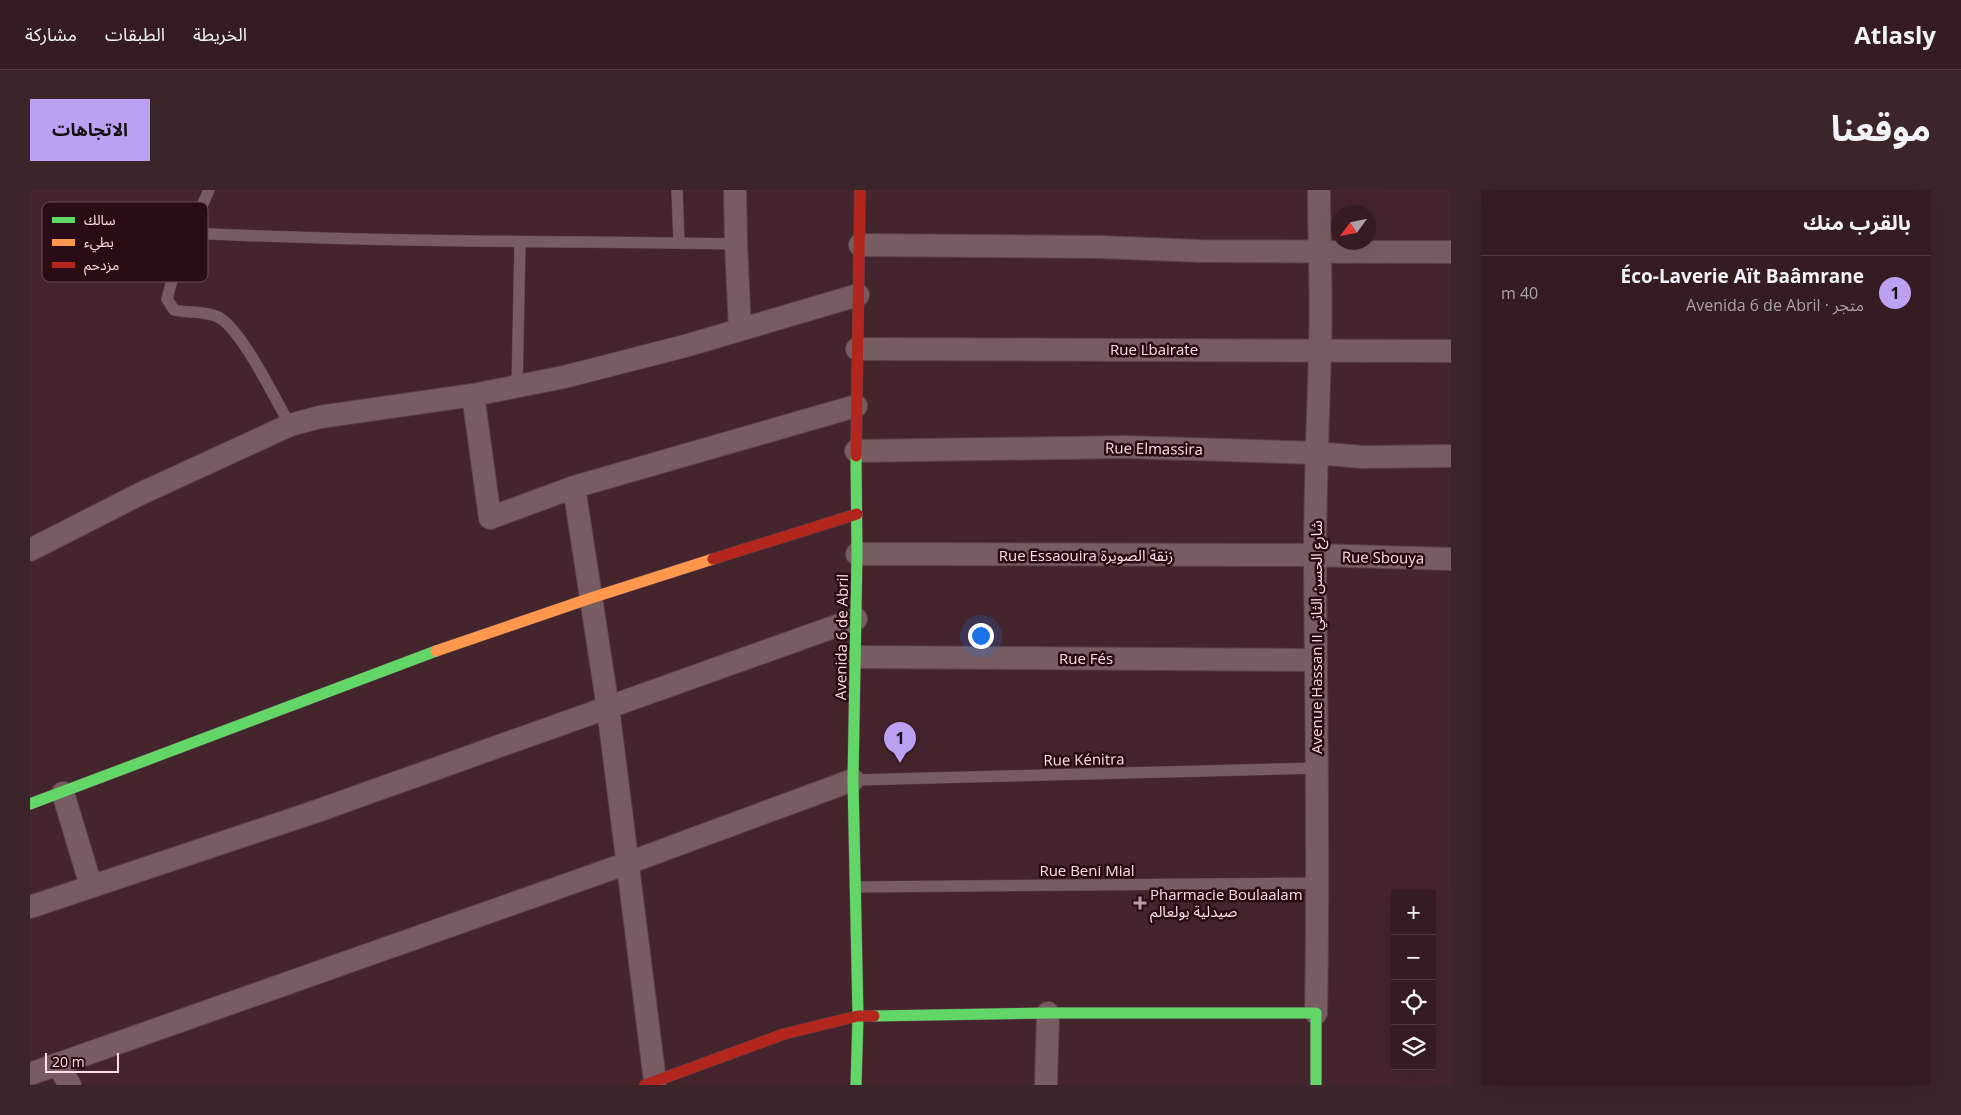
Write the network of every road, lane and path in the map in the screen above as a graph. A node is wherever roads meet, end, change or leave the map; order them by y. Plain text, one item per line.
1 (208, 190) edge
2 (676, 190) edge
3 (735, 190) edge
4 (860, 190) edge
5 (1319, 190) edge
6 (203, 202) edge
7 (208, 234) edge
8 (520, 243) junction
9 (678, 243) junction
10 (736, 244) junction
11 (860, 245) junction
12 (1321, 252) junction
13 (1451, 252) edge
14 (171, 282) edge
15 (858, 295) junction
16 (740, 330) junction
17 (857, 349) junction
18 (1451, 351) edge
19 (1320, 352) junction
20 (517, 388) junction
21 (472, 395) junction
22 (856, 406) junction
23 (290, 425) junction
24 (856, 451) junction
25 (1316, 453) junction
26 (1451, 456) edge
27 (574, 487) junction
28 (856, 514) junction
29 (30, 550) edge
30 (857, 554) junction
31 (1315, 555) junction
32 (1451, 559) edge
33 (591, 598) junction
34 (856, 619) junction
35 (856, 657) junction
36 (1316, 660) junction
37 (608, 708) junction
38 (1316, 768) junction
39 (853, 780) junction
40 (63, 794) junction
41 (30, 804) edge
42 (628, 863) junction
43 (1318, 883) junction
44 (91, 886) junction
45 (856, 887) junction
46 (30, 907) edge
47 (1048, 1013) junction
48 (1316, 1013) junction
49 (858, 1016) junction
50 (57, 1064) junction
51 (30, 1074) edge
52 (650, 1083) edge
53 (70, 1085) edge
54 (856, 1085) edge
55 (1046, 1085) edge
56 (1316, 1085) edge

1 - 6 lane
2 - 9 lane
3 - 10 street
4 - 11 street, Avenida 6 de Abril
5 - 12 street, Avenue Hassan II شارع الحسن الثاني
7 - 8 lane
8 - 9 lane
8 - 20 lane
9 - 10 lane
10 - 16 street
11 - 12 street
11 - 15 street, Avenida 6 de Abril
12 - 13 street
12 - 19 street, Avenue Hassan II شارع الحسن الثاني
14 - 23 lane
15 - 16 street
15 - 17 street, Avenida 6 de Abril
16 - 20 street
17 - 19 street, Rue Lbairate
17 - 22 street, Avenida 6 de Abril
18 - 19 street, Rue Lbairate
19 - 25 street, Avenue Hassan II شارع الحسن الثاني
20 - 21 street
21 - 23 street
21 - 27 street
22 - 24 street, Avenida 6 de Abril
22 - 27 street
23 - 29 street
24 - 25 street, Rue Elmassira
24 - 28 street, Avenida 6 de Abril
25 - 26 street, Rue Elmassira
25 - 31 street, Avenue Hassan II شارع الحسن الثاني
27 - 33 street
28 - 30 street, Avenida 6 de Abril
28 - 33 street
30 - 31 street, Rue Essaouira زنقة الصويرة
30 - 34 street, Avenida 6 de Abril
31 - 32 street, Rue Sbouya
31 - 36 street, Avenue Hassan II شارع الحسن الثاني
33 - 37 street
33 - 40 street
34 - 35 street, Avenida 6 de Abril
34 - 37 street
35 - 36 street, Rue Fés
35 - 39 street, Avenida 6 de Abril
36 - 38 street, Avenue Hassan II شارع الحسن الثاني
37 - 42 street
37 - 44 street
38 - 39 lane, Rue Kénitra
38 - 43 street, Avenue Hassan II شارع الحسن الثاني
39 - 42 street
39 - 45 street, Avenida 6 de Abril
40 - 41 street
40 - 44 street
42 - 50 street
42 - 52 street
43 - 45 lane, Rue Beni Mial
43 - 48 street, Avenue Hassan II شارع الحسن الثاني
44 - 46 street
45 - 49 street, Avenida 6 de Abril
47 - 48 street
47 - 49 street
47 - 55 street
48 - 56 street, Avenue Hassan II شارع الحسن الثاني
49 - 52 street
49 - 54 street, Avenida 6 de Abril
50 - 51 street
50 - 53 street

